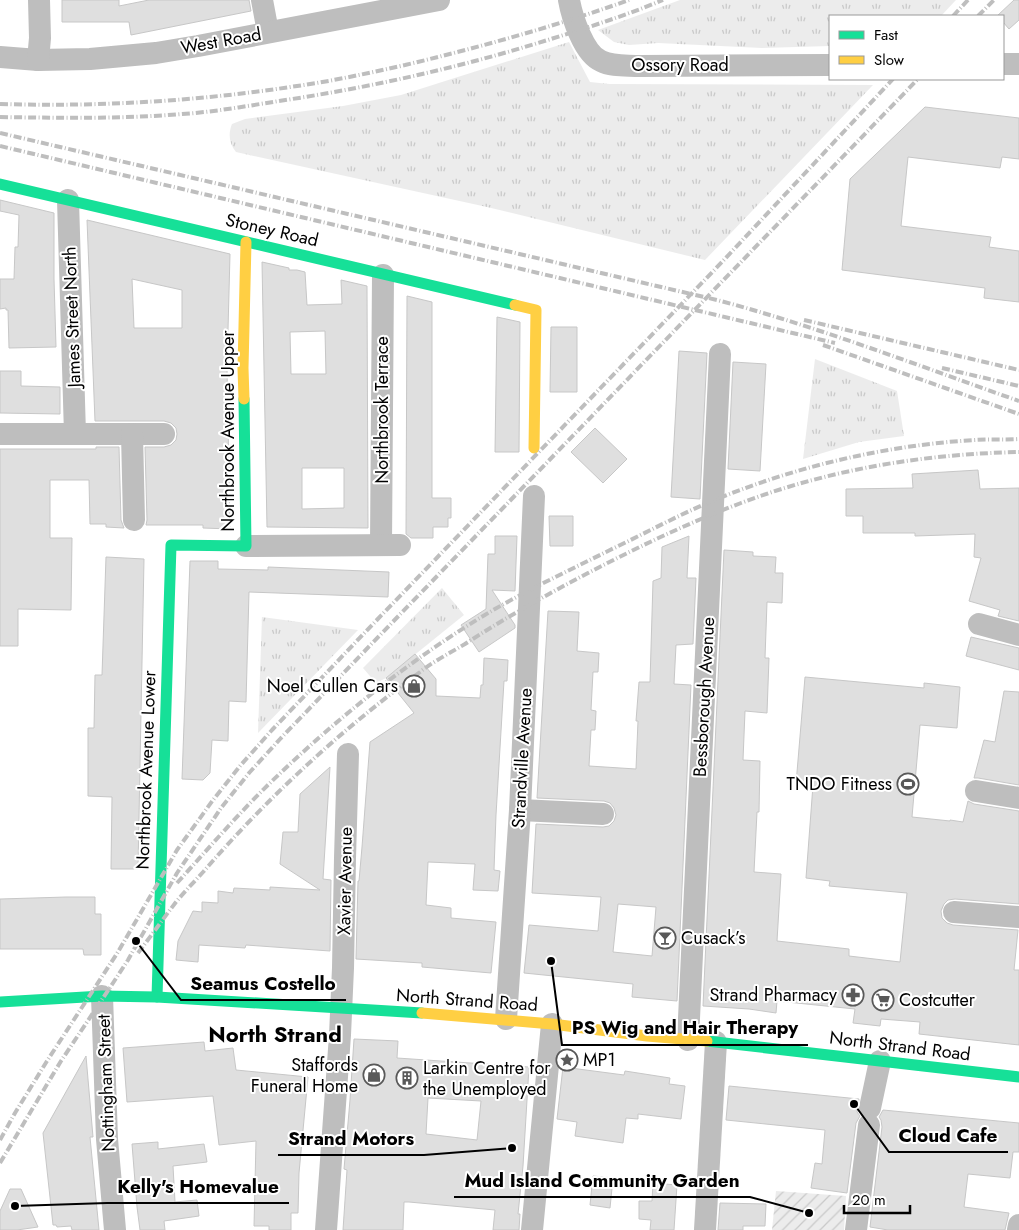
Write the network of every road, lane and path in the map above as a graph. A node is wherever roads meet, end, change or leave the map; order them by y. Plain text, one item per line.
1 (39, 0) edge
2 (262, 0) edge
3 (439, 0) edge
4 (569, 0) edge
5 (406, 3) edge
6 (268, 32) junction
7 (0, 57) edge
8 (38, 60) junction
9 (1004, 64) edge
10 (1019, 64) edge
11 (829, 65) edge
12 (0, 184) edge
13 (68, 200) junction
14 (246, 242) junction
15 (383, 275) junction
16 (720, 354) dead end
17 (0, 434) edge
18 (75, 434) junction
19 (132, 434) junction
20 (164, 434) dead end
21 (534, 448) dead end
22 (534, 496) dead end
23 (134, 520) dead end
24 (171, 546) joint
25 (246, 546) junction
26 (979, 624) dead end
27 (1019, 635) edge
28 (348, 754) dead end
29 (976, 792) dead end
30 (1019, 798) edge
31 (520, 810) junction
32 (603, 814) dead end
33 (954, 912) dead end
34 (1019, 917) edge
35 (102, 996) junction
36 (157, 996) junction
37 (0, 1002) edge
38 (341, 1008) junction
39 (506, 1020) junction
40 (552, 1024) junction
41 (688, 1040) junction
42 (716, 1042) junction
43 (880, 1061) junction
44 (1019, 1077) edge
45 (1019, 1225) edge
46 (115, 1230) edge
47 (326, 1230) edge
48 (532, 1230) edge
49 (705, 1230) edge
50 (856, 1230) edge
51 (1018, 1230) edge

1 - 8 street
2 - 6 street
3 - 5 street, West Road
4 - 11 street, Ossory Road
5 - 6 street, West Road
6 - 8 street, West Road
7 - 8 street, West Road
9 - 10 street
12 - 13 street, Stoney Road
13 - 14 street, Stoney Road
13 - 18 street, James Street North
14 - 15 street, Stoney Road
14 - 25 street, Northbrook Avenue Upper
15 - 21 street, Stoney Road
15 - 25 street, Northbrook Terrace
16 - 41 street, Bessborough Avenue
17 - 18 street
18 - 19 street
19 - 20 street
19 - 23 street
22 - 31 street, Strandville Avenue
24 - 25 street, Northbrook Avenue Upper
24 - 36 street, Northbrook Avenue Lower
26 - 27 street
28 - 38 street, Xavier Avenue
29 - 30 street
31 - 32 street
31 - 39 street, Strandville Avenue
33 - 34 street
35 - 36 street, North Strand Road
35 - 37 street, North Strand Road
35 - 46 street, Nottingham Street
36 - 38 street, North Strand Road
38 - 39 street, North Strand Road
38 - 47 street, Xavier Avenue
39 - 40 street, North Strand Road
40 - 41 street, North Strand Road
40 - 48 street
41 - 42 street, North Strand Road
42 - 43 street, North Strand Road
42 - 49 street
43 - 44 street, North Strand Road
43 - 50 street
45 - 51 street

